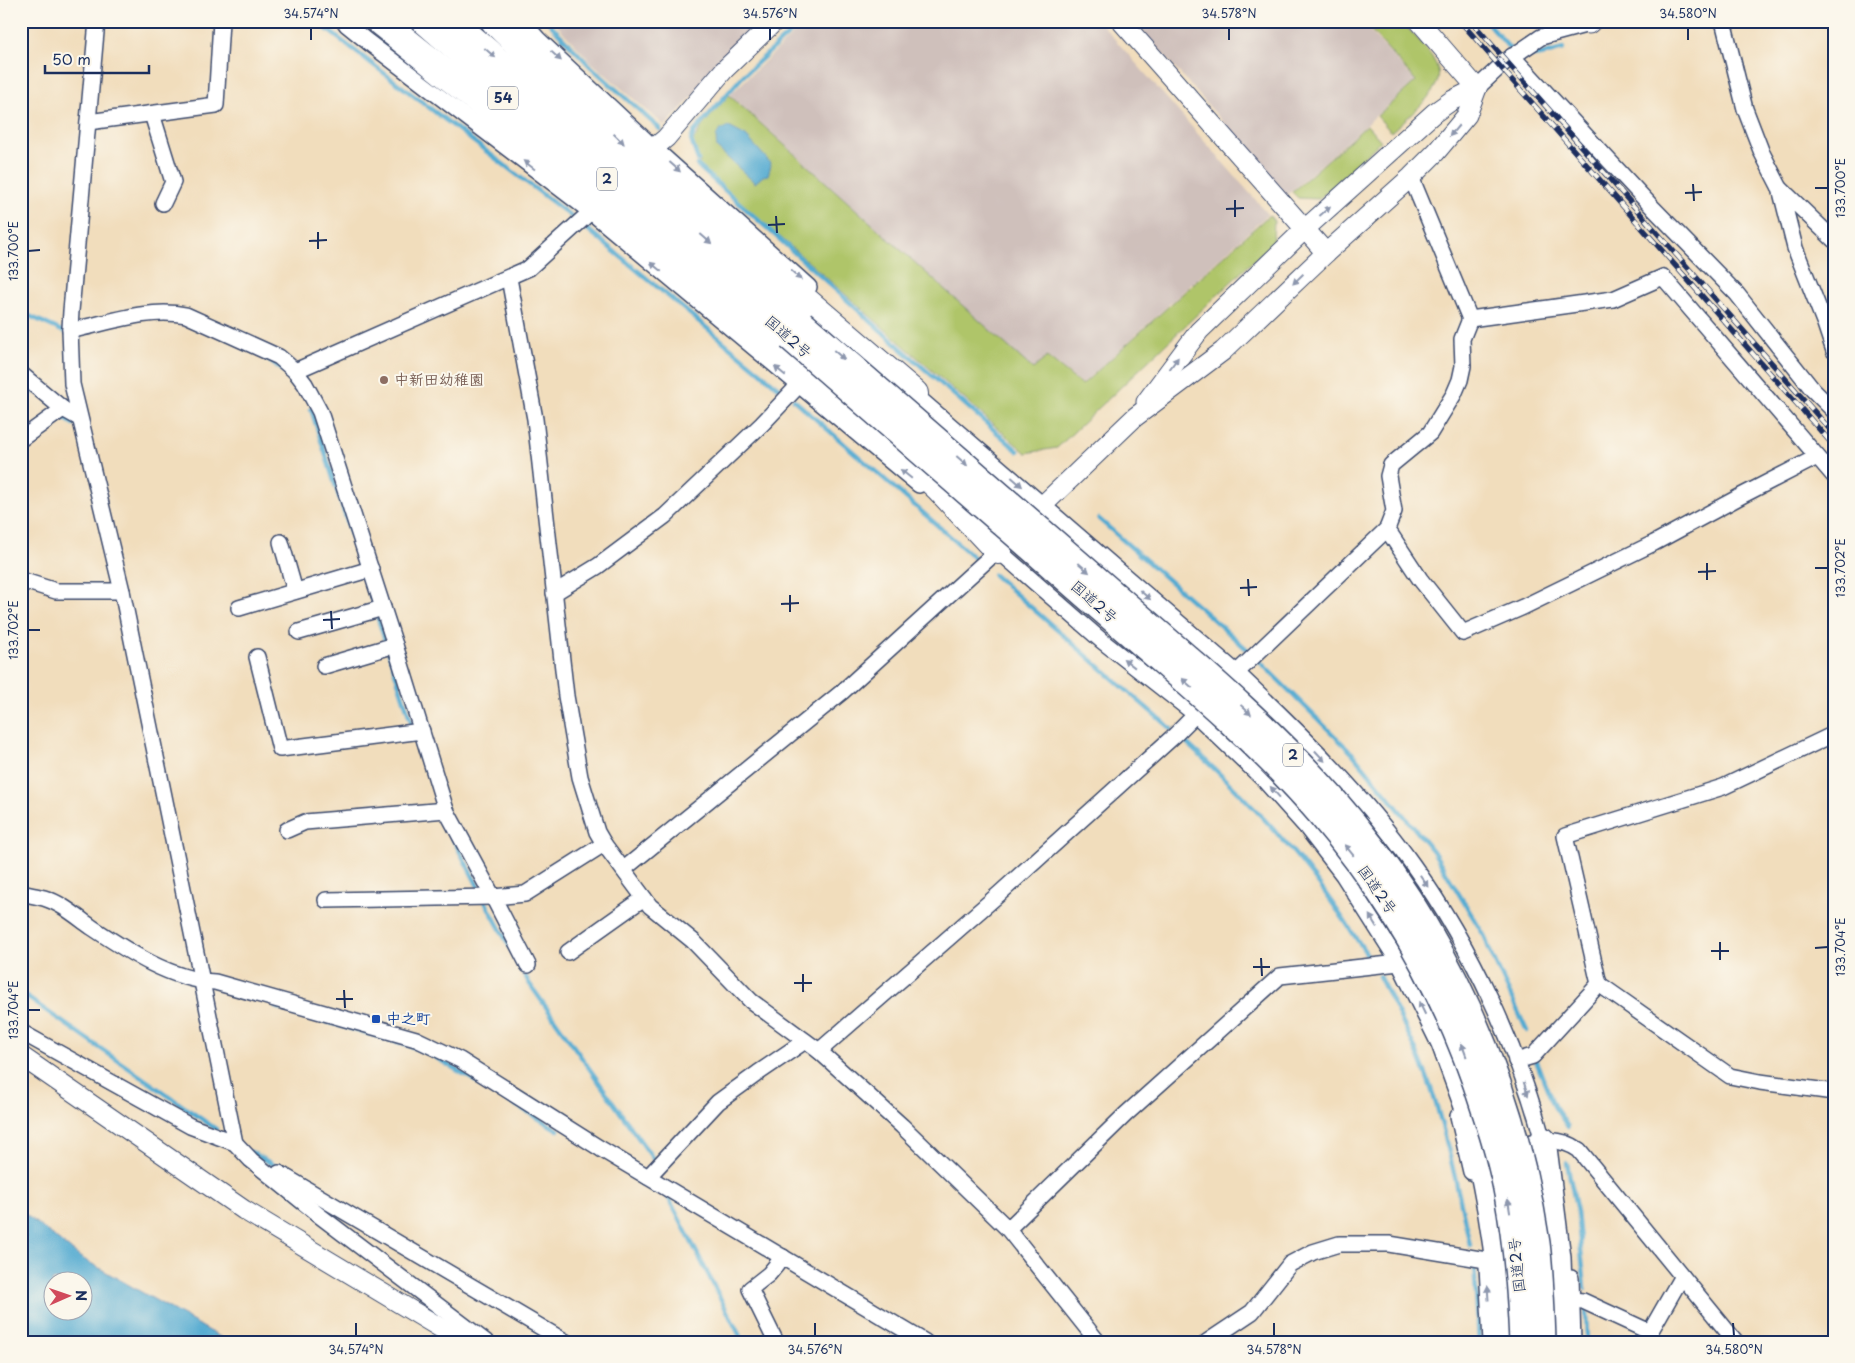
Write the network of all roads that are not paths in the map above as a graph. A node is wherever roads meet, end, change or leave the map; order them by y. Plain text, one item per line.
1 (96, 21) edge
2 (221, 21) edge
3 (344, 21) edge
4 (380, 21) edge
5 (404, 21) edge
6 (424, 21) edge
7 (453, 21) edge
8 (495, 21) edge
9 (522, 21) edge
10 (775, 21) edge
11 (1121, 21) edge
12 (1419, 21) edge
13 (1723, 21) edge
14 (1591, 22) edge
15 (1512, 56) junction
16 (1476, 88) junction
17 (152, 114) junction
18 (88, 122) junction
19 (650, 150) junction
20 (602, 175) junction
21 (1410, 176) junction
22 (1780, 188) junction
23 (163, 203) dead end
24 (594, 209) junction
25 (1305, 229) junction
26 (1834, 240) edge
27 (1326, 253) junction
28 (509, 278) junction
29 (1470, 319) junction
30 (70, 331) junction
31 (796, 331) junction
32 (1834, 351) edge
33 (295, 371) junction
34 (21, 374) edge
35 (798, 386) junction
36 (914, 394) junction
37 (60, 412) junction
38 (1834, 412) edge
39 (1135, 417) junction
40 (79, 418) junction
41 (21, 439) edge
42 (1817, 457) junction
43 (1834, 476) edge
44 (1044, 504) junction
45 (1387, 529) junction
46 (281, 542) dead end
47 (998, 550) junction
48 (366, 570) junction
49 (21, 580) edge
50 (122, 591) junction
51 (295, 591) junction
52 (554, 593) junction
53 (239, 608) dead end
54 (378, 610) junction
55 (299, 632) dead end
56 (390, 646) junction
57 (257, 657) dead end
58 (324, 666) dead end
59 (1236, 672) junction
60 (1195, 714) junction
61 (416, 732) junction
62 (1834, 734) edge
63 (441, 810) junction
64 (286, 830) dead end
65 (604, 844) junction
66 (624, 868) junction
67 (21, 893) edge
68 (487, 897) junction
69 (644, 898) junction
70 (326, 900) dead end
71 (568, 952) dead end
72 (1399, 963) junction
73 (528, 966) dead end
74 (202, 981) junction
75 (1599, 984) junction
76 (21, 1032) edge
77 (805, 1041) junction
78 (819, 1051) junction
79 (21, 1056) edge
80 (1516, 1061) junction
81 (1454, 1085) junction
82 (1834, 1092) edge
83 (1543, 1140) junction
84 (235, 1143) junction
85 (1478, 1151) junction
86 (251, 1160) junction
87 (648, 1177) junction
88 (1008, 1229) junction
89 (783, 1257) junction
90 (1486, 1260) junction
91 (1682, 1276) junction
92 (1572, 1300) junction
93 (1647, 1337) edge
94 (464, 1342) edge
95 (486, 1342) edge
96 (566, 1342) edge
97 (776, 1342) edge
98 (924, 1342) edge
99 (1098, 1342) edge
100 (1207, 1342) edge
101 (1491, 1342) edge
102 (1504, 1342) edge
103 (1522, 1342) edge
104 (1544, 1342) edge
105 (1561, 1342) edge
106 (1573, 1342) edge
107 (1736, 1342) edge

1 - 18 street
2 - 17 street
24 -> 3 street
4 - 47 highway
5 - 20 highway, 54
6 - 20 highway, 国道2号 / 2
7 -> 31 highway, 国道2号 / 2
8 -> 36 highway
9 -> 19 street
10 - 19 street
11 - 25 street
12 - 16 street
13 - 22 street
14 - 15 street
15 - 16 street
15 - 38 street
16 -> 21 street
25 -> 16 street
17 - 18 street
17 - 23 street
18 - 30 street
19 -> 36 street
20 - 31 highway, 国道2号 / 2
21 - 27 street
21 - 29 street
22 - 26 street
22 - 32 street
24 - 28 street
35 -> 24 street
25 - 27 street
39 -> 25 street
27 -> 39 street
28 - 33 street
28 - 52 street
29 - 42 street
29 - 45 street
30 - 33 street
30 - 40 street
103 -> 31 highway, 国道2号 / 2, bridge
31 -> 104 highway, 国道2号 / 2, bridge
33 - 48 street
34 - 37 street
47 -> 35 street
35 - 52 street
36 -> 44 street
37 - 40 street
37 - 41 street
39 - 44 street
40 - 50 street
42 - 43 street
42 - 45 street
44 - 47 street
44 -> 59 street
45 - 59 street
46 - 51 street
60 -> 47 street
47 - 66 street
48 - 51 street
48 - 54 street
49 - 50 street
50 - 74 street
51 - 53 street
52 - 65 street
54 - 55 street
54 - 56 street
56 - 58 street
56 - 61 street
57 - 61 street
59 - 60 street
59 -> 80 street
72 -> 60 street
60 - 78 street
61 - 63 street
62 - 75 street
63 - 64 street
63 - 68 street
65 - 66 street
65 - 68 street
66 - 69 street
67 - 74 street
68 - 70 street
68 - 73 street
69 - 71 street
69 - 77 street
81 -> 72 street
72 - 88 street
74 - 84 street
74 - 87 street
75 - 80 street
75 - 82 street
76 - 84 street
77 - 78 street
77 - 87 street
78 - 88 street
79 - 94 street
80 -> 83 street
81 - 85 street
81 - 90 street
83 - 85 street
83 - 91 street
83 - 92 street
83 - 105 highway
84 - 86 street
85 - 102 highway
86 - 95 street
86 - 96 street
87 - 89 street
88 - 99 street
89 - 97 street
89 - 98 street
90 - 100 street
101 -> 90 street
91 - 93 street
91 - 107 street
92 - 93 street
92 - 106 street

